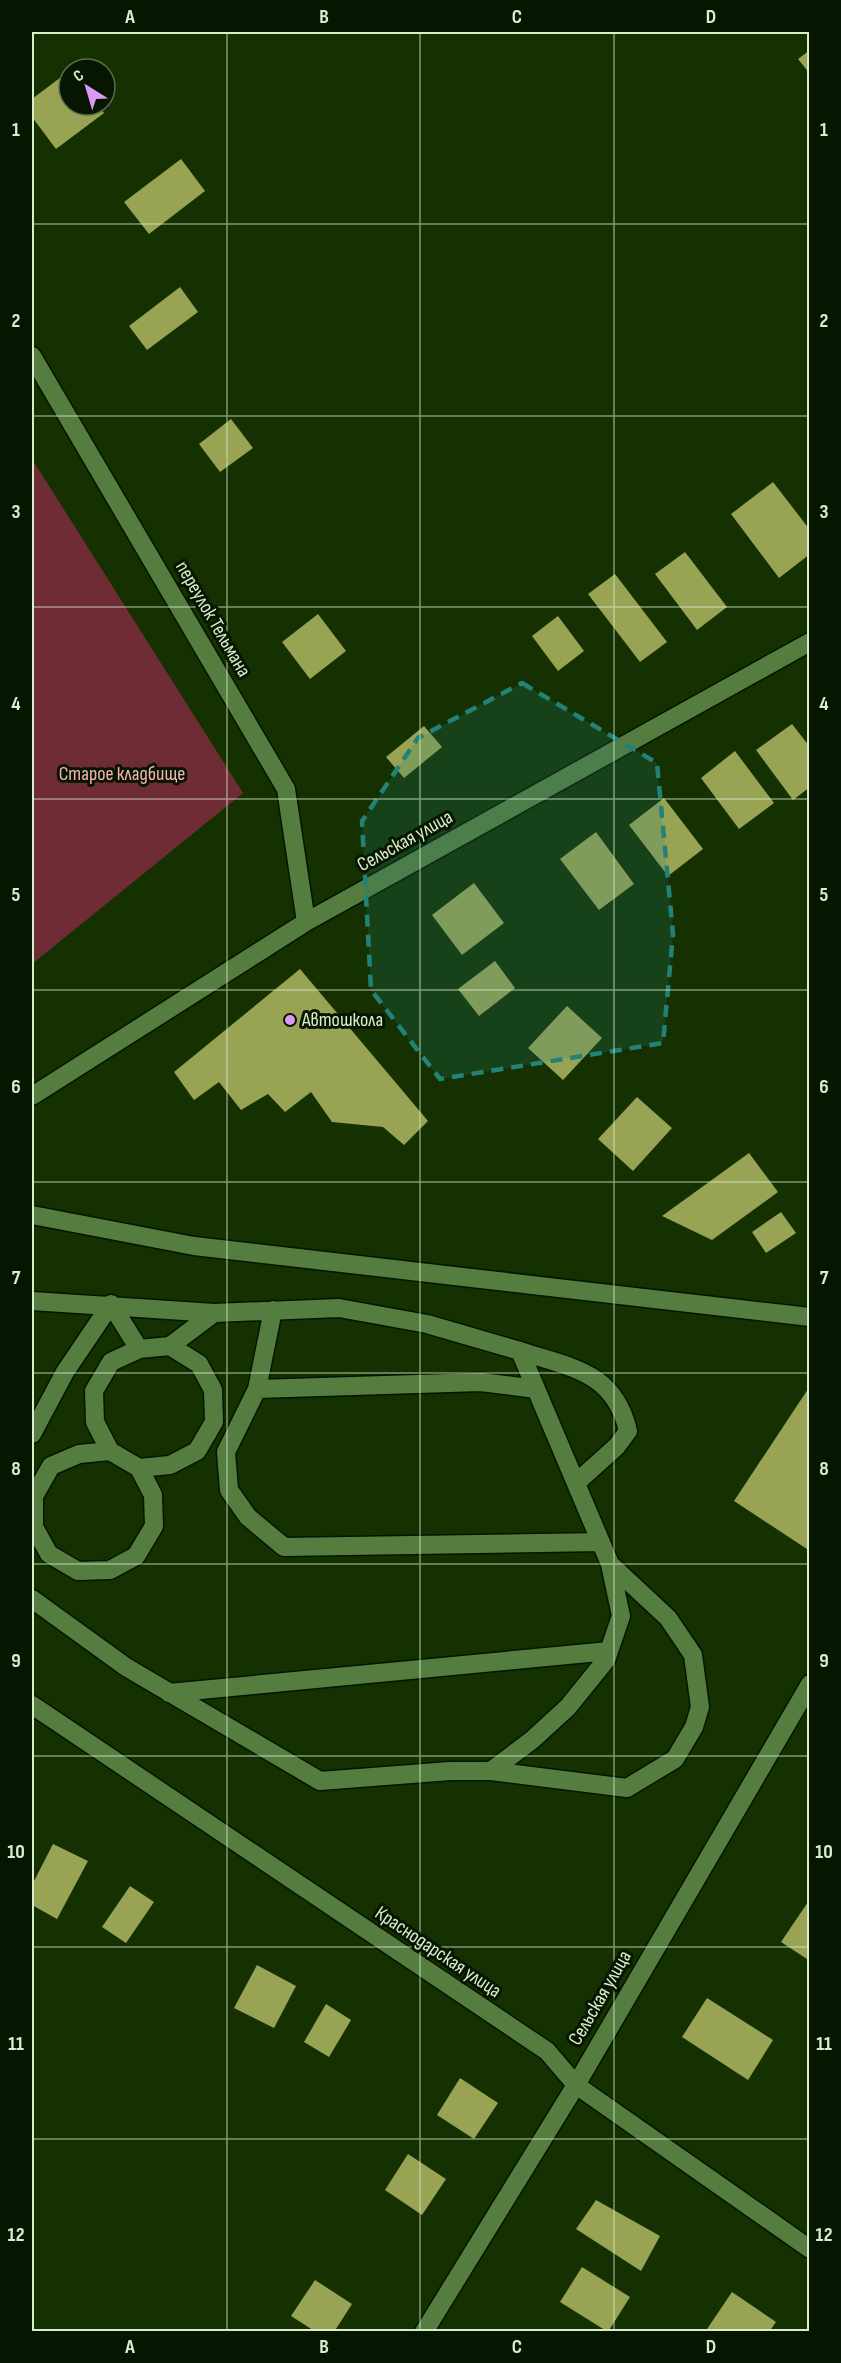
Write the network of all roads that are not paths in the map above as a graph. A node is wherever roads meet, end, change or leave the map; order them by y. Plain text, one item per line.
1 (32, 357) edge
2 (810, 642) edge
3 (306, 922) junction
4 (32, 1096) edge
5 (32, 1215) edge
6 (32, 1300) edge
7 (111, 1304) junction
8 (273, 1310) junction
9 (214, 1313) junction
10 (810, 1317) edge
11 (170, 1346) junction
12 (139, 1349) junction
13 (520, 1351) junction
14 (257, 1389) junction
15 (536, 1389) junction
16 (32, 1434) edge
17 (110, 1451) junction
18 (139, 1468) junction
19 (576, 1484) junction
20 (601, 1542) junction
21 (610, 1564) junction
22 (32, 1599) edge
23 (609, 1651) junction
24 (810, 1684) edge
25 (170, 1693) junction
26 (32, 1705) edge
27 (490, 1772) junction
28 (576, 2085) junction
29 (810, 2249) edge
30 (424, 2331) edge

1 - 3 street, переулок Тельмана
2 - 3 street, Сельская улица
3 - 4 street, Сельская улица
5 - 10 street
6 - 7 street
7 - 9 street
7 - 12 street
7 - 16 street
8 - 9 street
8 - 13 street
8 - 14 street
9 - 11 street
11 - 12 street
11 - 18 street
12 - 17 street
13 - 15 street
13 - 19 street
14 - 15 street
14 - 20 street
15 - 19 street
17 - 18 street
17 - 18 street
19 - 20 street
20 - 21 street
21 - 23 street
21 - 27 street
22 - 25 street
23 - 25 street
23 - 27 street
24 - 28 street, Сельская улица
25 - 27 street
26 - 28 street, Краснодарская улица
28 - 29 street, Краснодарская улица
28 - 30 street, Сельская улица

